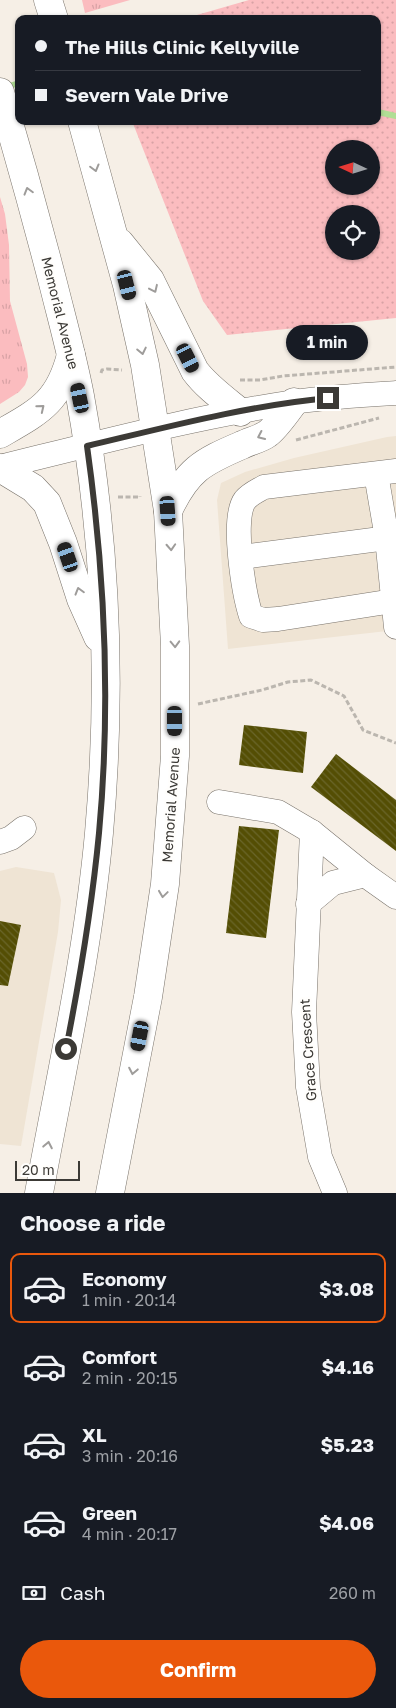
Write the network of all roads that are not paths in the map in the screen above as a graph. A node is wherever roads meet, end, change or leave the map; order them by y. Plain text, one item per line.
1 (48, 0) edge
2 (53, 15) edge
3 (0, 92) edge
4 (83, 125) edge
5 (114, 236) junction
6 (71, 354) junction
7 (396, 393) edge
8 (294, 402) junction
9 (240, 412) junction
10 (155, 430) junction
11 (0, 434) edge
12 (87, 446) junction
13 (0, 468) edge
14 (386, 473) edge
15 (168, 511) junction
16 (391, 538) edge
17 (241, 557) junction
18 (393, 601) junction
19 (396, 628) edge
20 (105, 652) junction
21 (219, 802) dead end
22 (24, 828) dead end
23 (312, 832) junction
24 (0, 842) edge
25 (365, 875) junction
26 (396, 897) edge
27 (308, 904) junction
28 (38, 1193) edge
29 (110, 1193) edge
30 (335, 1193) edge

1 - 2 main road
6 -> 3 main road, Memorial Avenue
4 -> 5 main road, Memorial Avenue
5 -> 9 main road
5 -> 10 main road, Memorial Avenue
11 -> 6 main road
6 - 12 main road, Memorial Avenue
7 - 8 street
8 - 9 street
8 -> 15 main road
9 - 10 street
10 - 12 street
10 - 15 main road, Memorial Avenue
12 - 13 street
12 - 20 main road, Memorial Avenue
20 -> 13 main road
14 - 16 street
14 - 17 street
15 -> 29 main road, Memorial Avenue
16 - 17 street
16 - 18 street
17 - 18 street
18 - 19 street
28 -> 20 main road, Memorial Avenue
21 - 23 street
22 - 24 street
23 - 25 street
23 - 27 street, Grace Crescent
25 - 26 street
25 - 27 street
27 - 30 street, Grace Crescent

